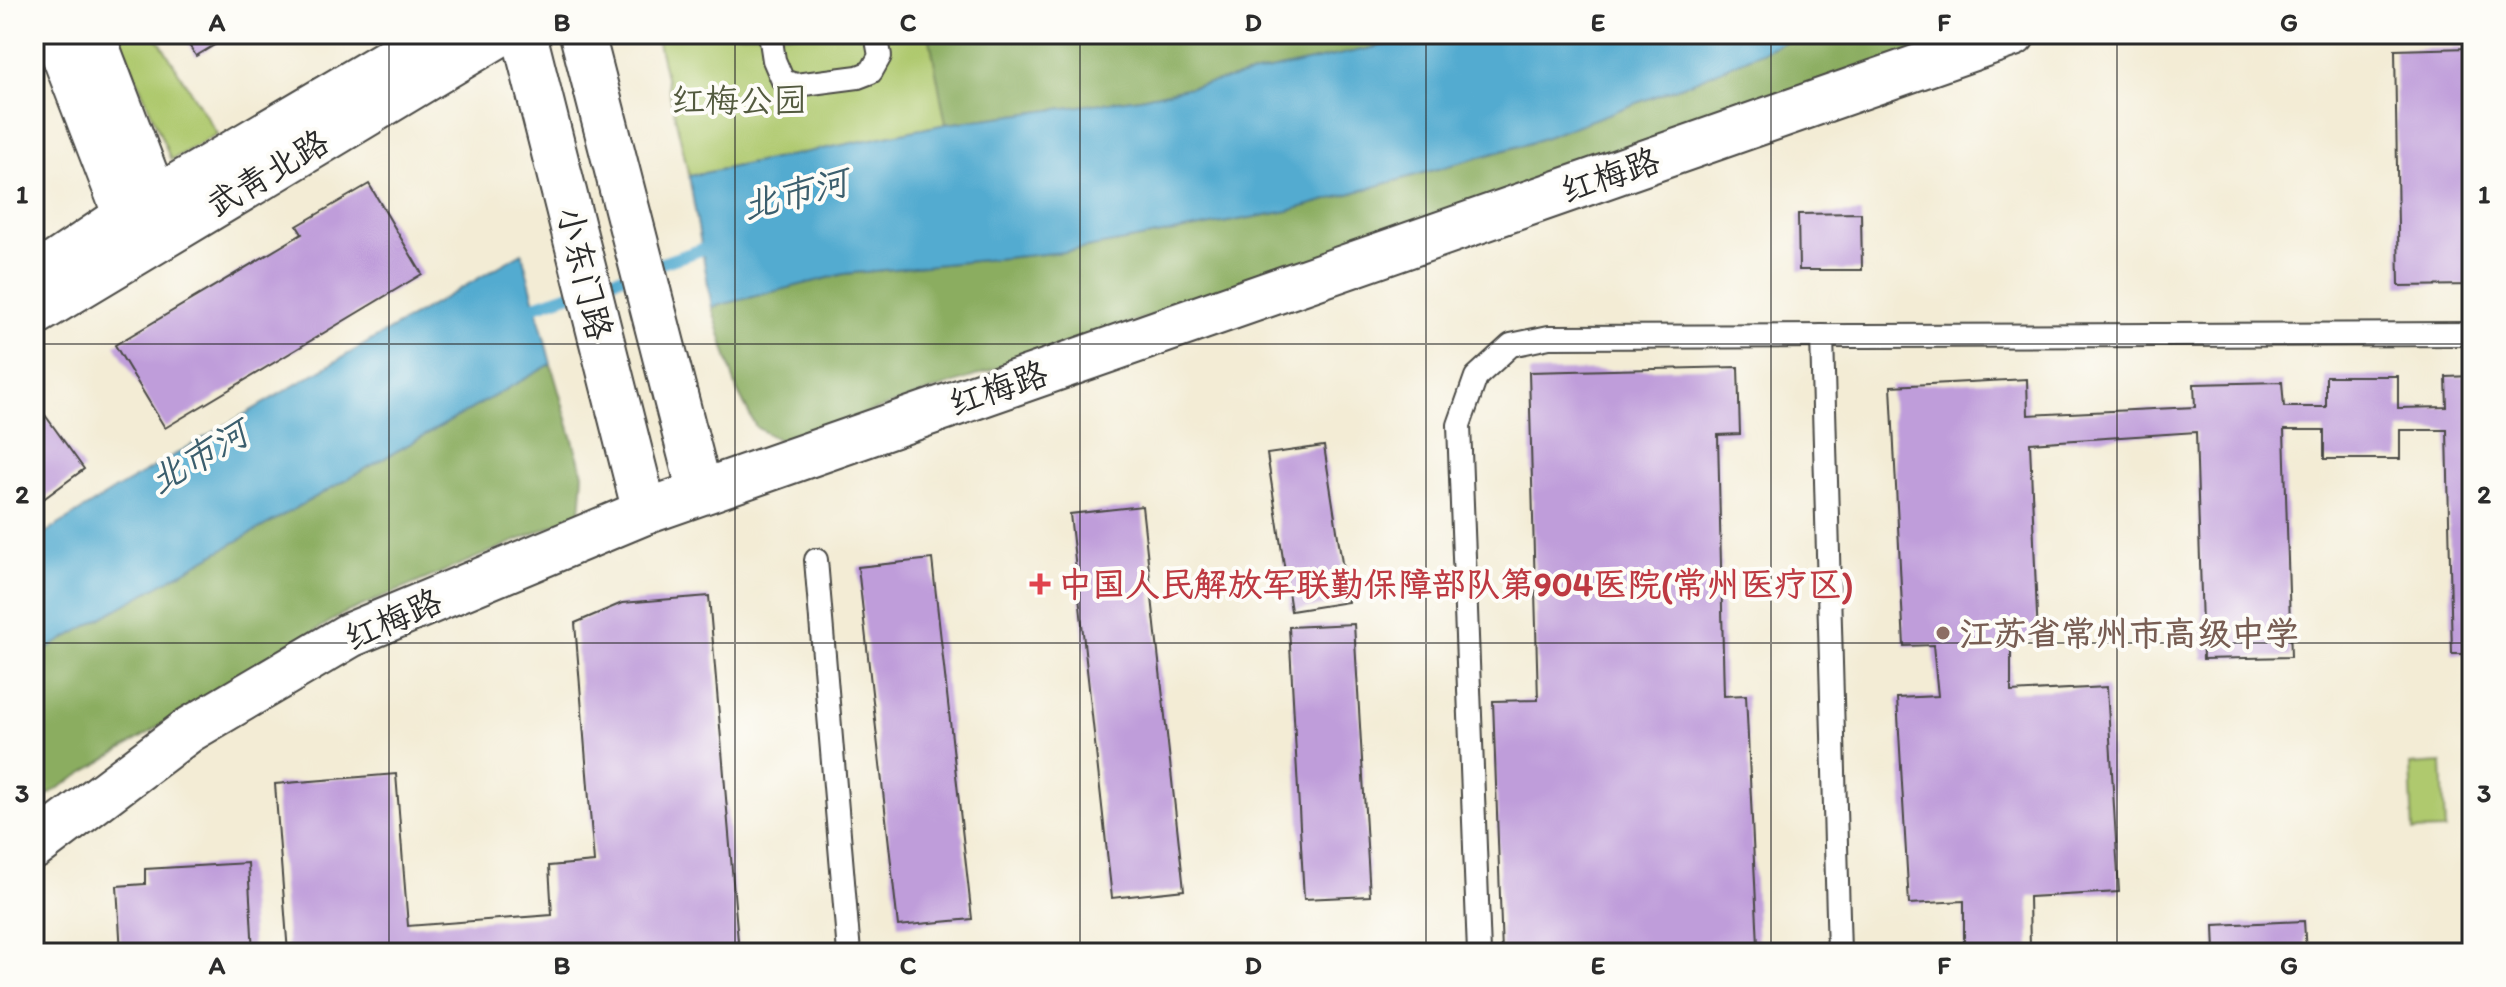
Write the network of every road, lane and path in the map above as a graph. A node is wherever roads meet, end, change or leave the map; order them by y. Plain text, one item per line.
1 (56, 34) edge
2 (92, 34) edge
3 (435, 34) edge
4 (500, 34) edge
5 (524, 34) edge
6 (582, 34) edge
7 (770, 34) edge
8 (876, 34) edge
9 (2013, 34) edge
10 (147, 218) junction
11 (34, 278) edge
12 (34, 314) edge
13 (2472, 334) edge
14 (1822, 336) junction
15 (700, 492) junction
16 (645, 512) junction
17 (816, 560) dead end
18 (34, 847) edge
19 (849, 953) edge
20 (1479, 953) edge
21 (1839, 953) edge

1 - 10 street
2 - 10 street
3 - 10 street, 武青北路
4 - 10 street, 武青北路
5 - 16 street, 小东门路
6 - 15 street, 小东门路
7 - 8 lane
9 - 15 street, 红梅路
10 - 11 street, 武青北路
10 - 12 street, 武青北路
13 - 14 lane
14 - 20 lane
14 - 21 lane
15 - 16 street, 红梅路
16 - 18 street, 红梅路
17 - 19 lane

